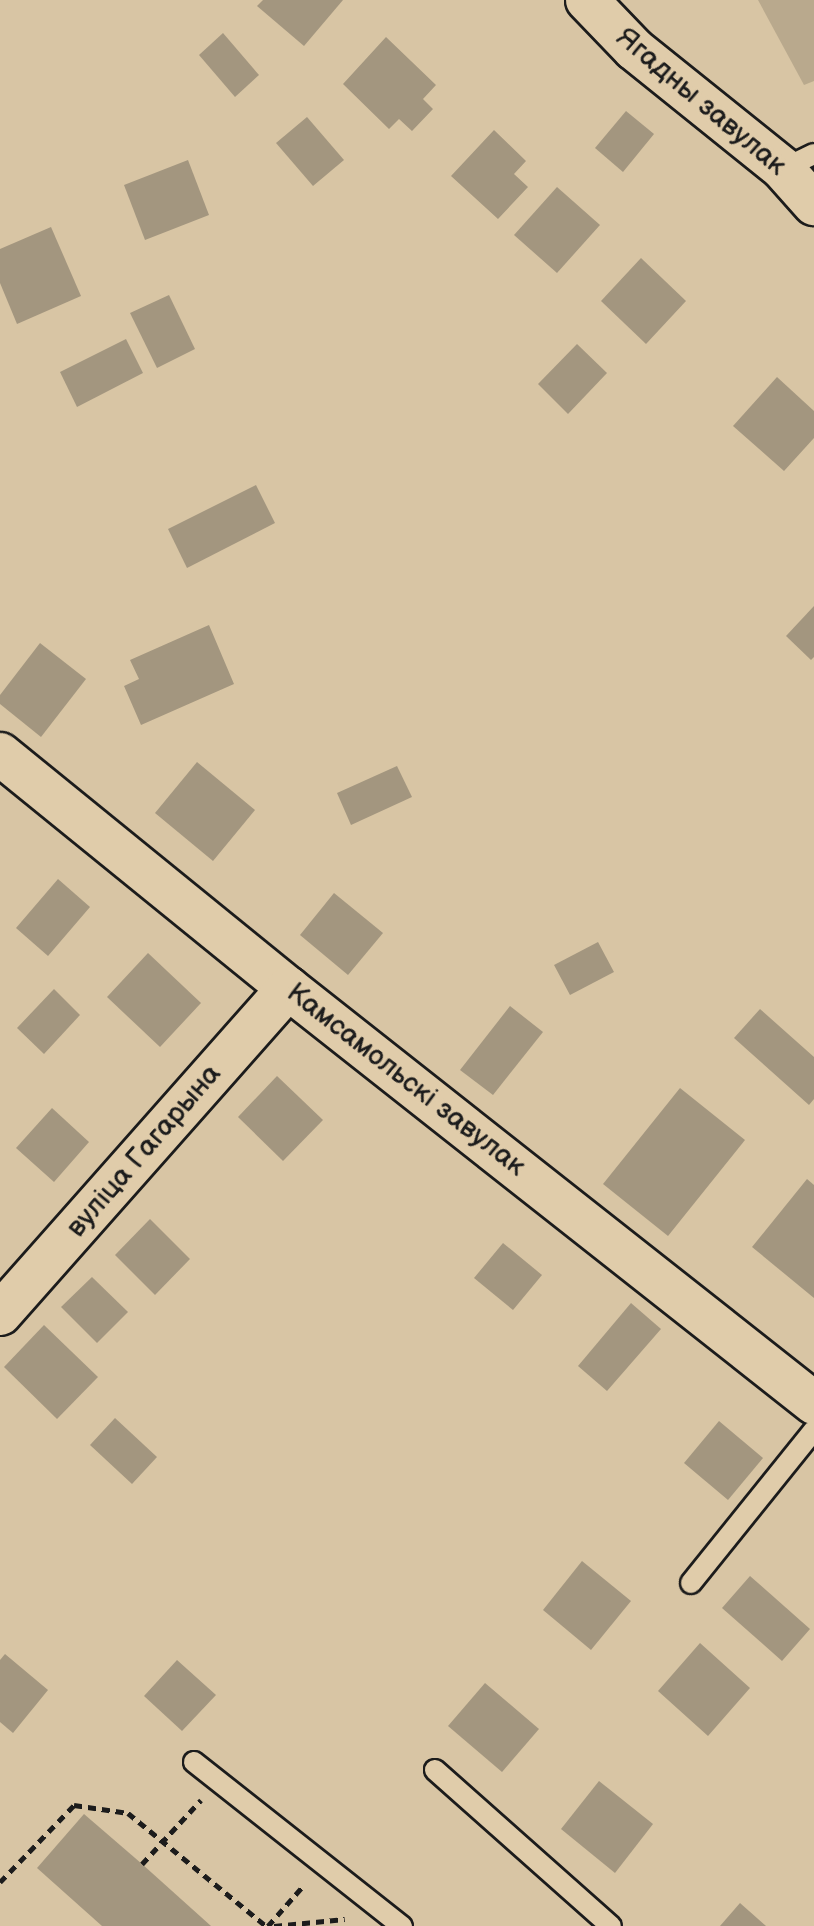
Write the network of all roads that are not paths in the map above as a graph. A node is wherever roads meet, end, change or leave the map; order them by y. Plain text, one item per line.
1 (587, 0) edge
2 (798, 161) edge
3 (814, 204) edge
4 (0, 754) edge
5 (288, 988) junction
6 (0, 1314) edge
7 (814, 1403) edge
8 (814, 1430) edge
9 (691, 1583) dead end
10 (194, 1762) dead end
11 (435, 1770) dead end
12 (402, 1926) edge
13 (611, 1926) edge

1 - 2 street, Ягадны завулак
2 - 3 street, Ягадны завулак
4 - 5 street, Камсамольскі завулак
5 - 6 street, вуліца Гагарына
5 - 7 street, Камсамольскі завулак
8 - 9 lane
10 - 12 lane
11 - 13 lane

